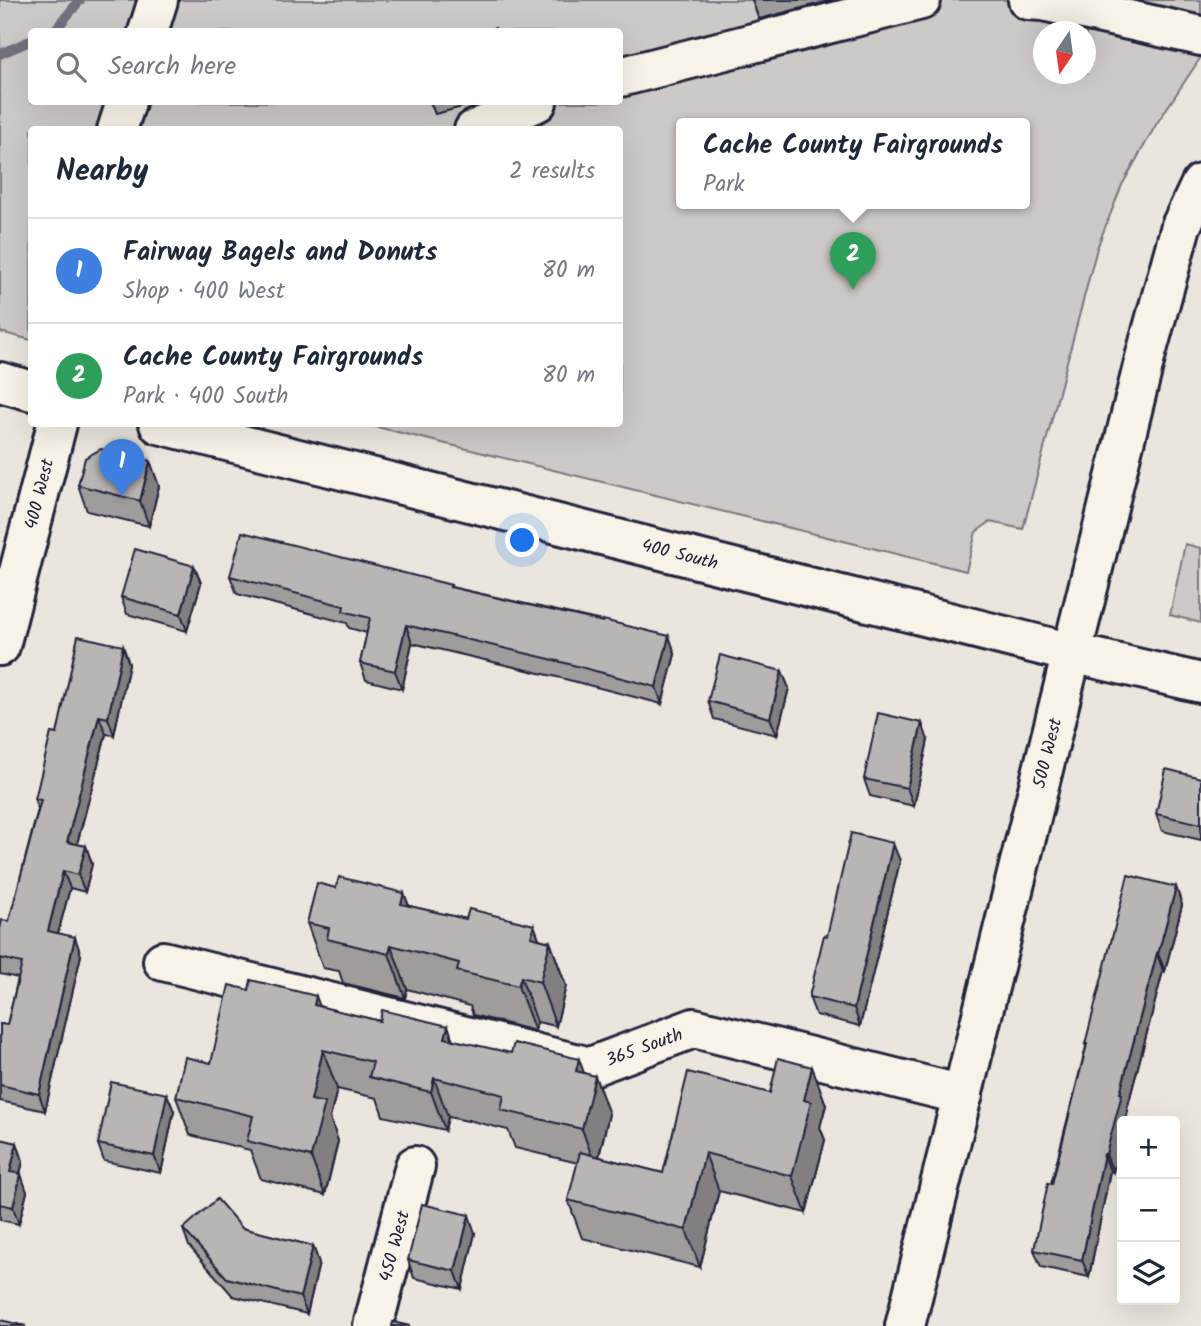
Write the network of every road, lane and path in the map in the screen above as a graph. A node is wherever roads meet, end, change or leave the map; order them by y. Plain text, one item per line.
1 (159, 0) edge
2 (921, 0) edge
3 (1028, 0) edge
4 (149, 28) edge
5 (1201, 36) edge
6 (623, 76) edge
7 (125, 105) edge
8 (530, 105) edge
9 (118, 126) edge
10 (483, 126) edge
11 (1201, 184) edge
12 (0, 382) edge
13 (28, 390) edge
14 (56, 427) edge
15 (171, 427) edge
16 (0, 646) edge
17 (1073, 653) junction
18 (1201, 683) edge
19 (163, 961) dead end
20 (962, 1095) junction
21 (415, 1166) dead end
22 (373, 1326) edge
23 (905, 1326) edge

1 - 4 street
2 - 6 street
3 - 5 street
7 - 9 street
8 - 10 street
11 - 17 street, 500 West
12 - 13 street
14 - 16 street, 400 West
15 - 17 street, 400 South
17 - 18 street, 400 South
17 - 20 street, 500 West
19 - 20 street, 365 South
20 - 23 street, 500 West
21 - 22 street, 450 West

